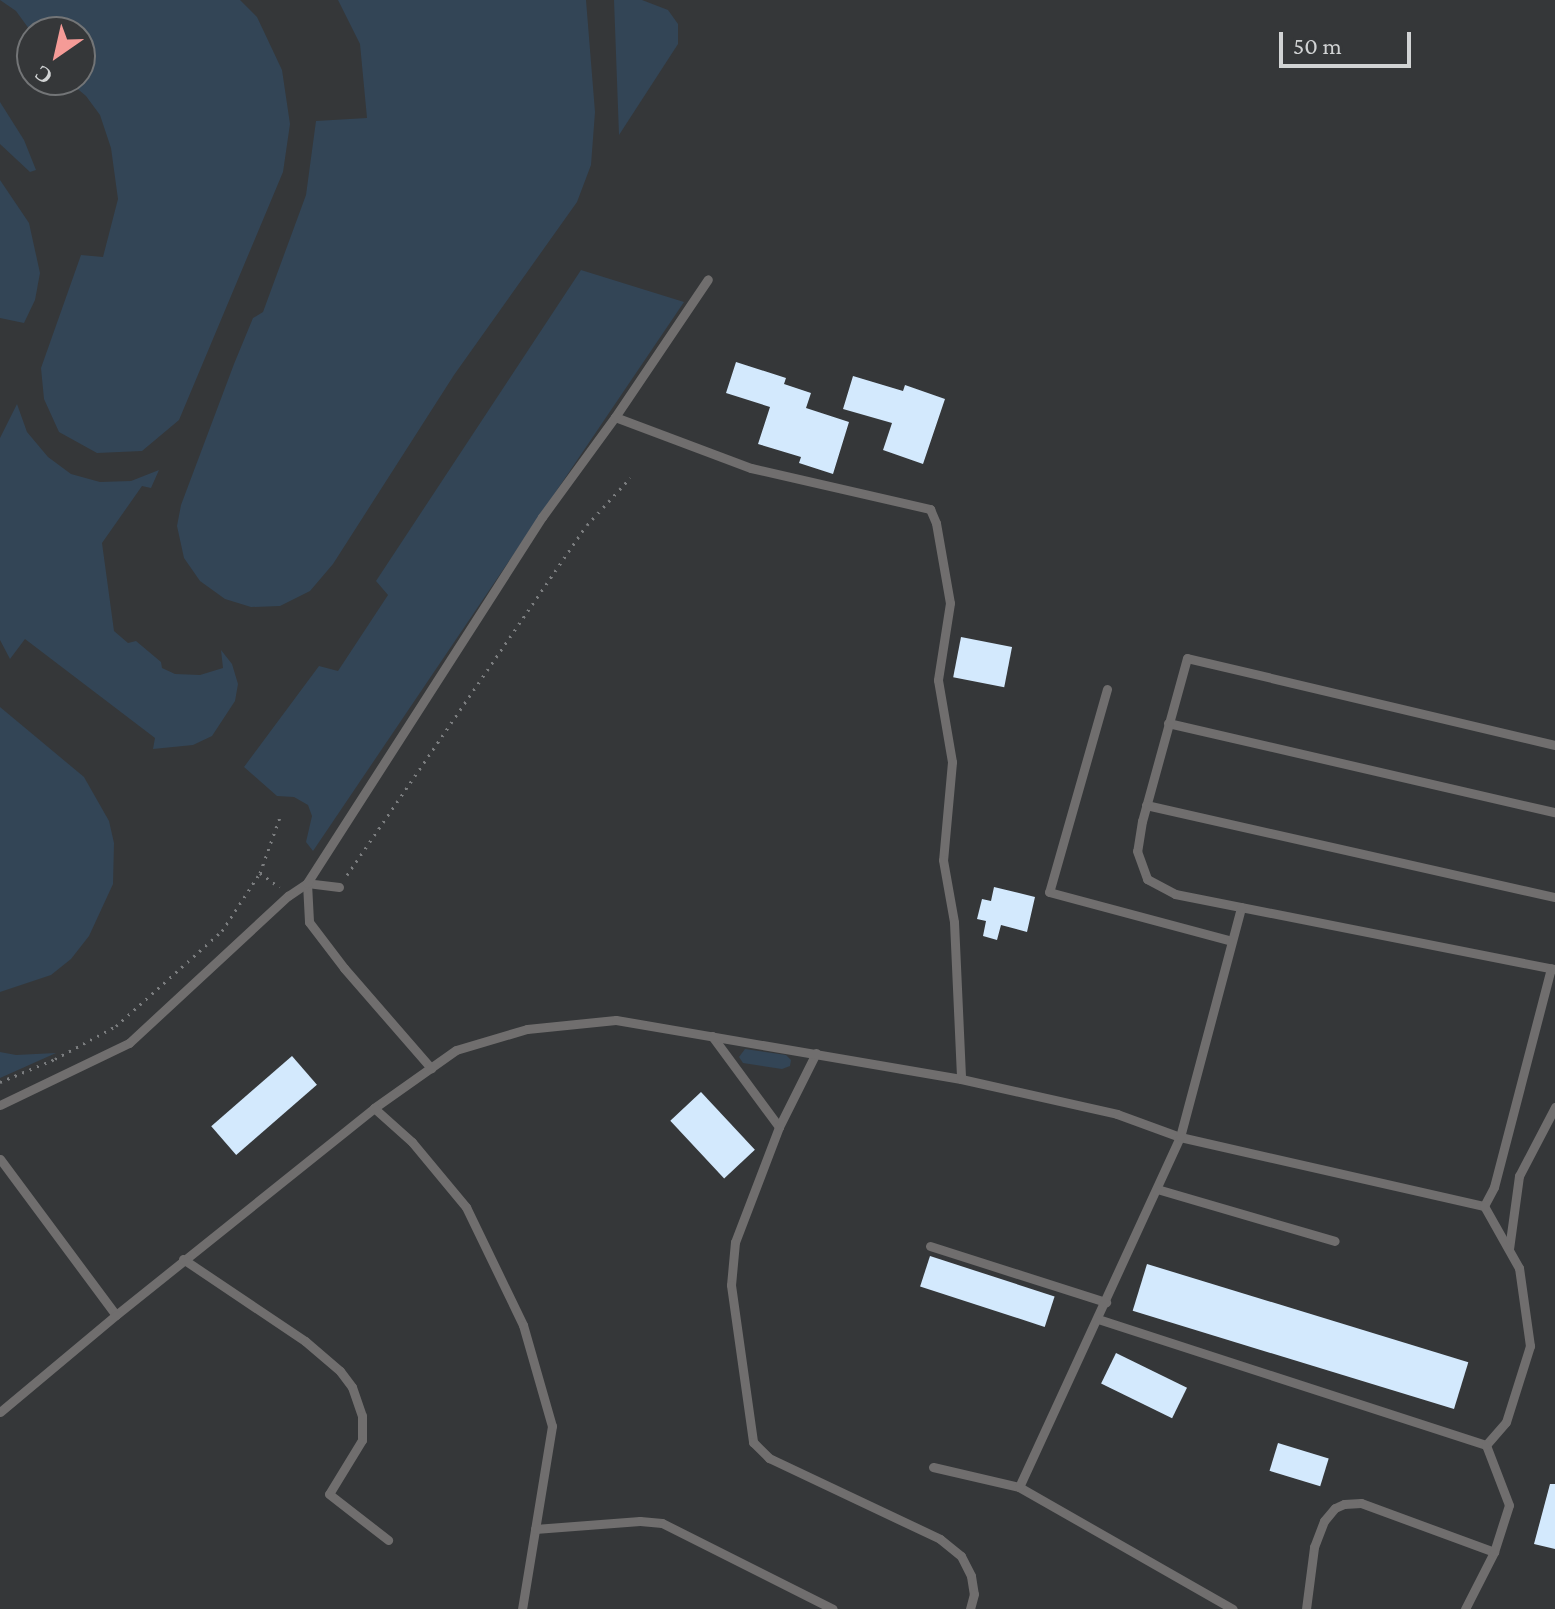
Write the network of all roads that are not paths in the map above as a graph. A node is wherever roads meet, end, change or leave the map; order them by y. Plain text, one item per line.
1 (708, 279) dead end
2 (615, 417) junction
3 (1107, 689) dead end
4 (1168, 723) junction
5 (1555, 745) edge
6 (1146, 805) junction
7 (1555, 812) edge
8 (307, 883) junction
9 (339, 887) road end
10 (1555, 897) edge
11 (1241, 907) junction
12 (1232, 941) junction
13 (1553, 969) edge
14 (712, 1036) junction
15 (816, 1053) junction
16 (431, 1068) junction
17 (961, 1079) junction
18 (0, 1105) edge
19 (1555, 1107) edge
20 (374, 1108) junction
21 (779, 1127) junction
22 (1180, 1137) junction
23 (0, 1159) edge
24 (1157, 1189) junction
25 (1484, 1206) junction
26 (1335, 1241) dead end
27 (930, 1246) dead end
28 (1509, 1249) junction
29 (183, 1259) junction
30 (1106, 1302) junction
31 (116, 1315) junction
32 (1098, 1319) junction
33 (0, 1412) edge
34 (1486, 1445) junction
35 (933, 1467) dead end
36 (1019, 1487) junction
37 (535, 1529) junction
38 (388, 1540) dead end
39 (1494, 1552) junction
40 (522, 1609) edge
41 (833, 1609) edge
42 (970, 1609) edge
43 (1233, 1609) edge
44 (1306, 1609) edge
45 (1465, 1609) edge

1 - 2 lane
2 - 8 lane
2 - 17 lane
3 - 12 lane
4 - 5 lane
4 - 6 lane
4 - 7 lane
6 - 10 lane
6 - 11 lane
8 - 9 lane
8 - 16 lane
8 - 18 lane
11 - 12 lane
11 - 13 lane
12 - 22 lane
13 - 25 lane
14 - 15 lane
14 - 16 lane
14 - 21 lane
15 - 17 lane
15 - 21 lane
16 - 20 lane
17 - 22 lane
19 - 28 lane
20 - 29 lane
20 - 37 lane
21 - 42 lane
22 - 24 lane
22 - 25 lane
23 - 31 lane
24 - 26 lane
24 - 30 lane
25 - 28 lane
27 - 30 lane
28 - 34 lane
29 - 31 lane
29 - 38 lane
30 - 32 lane
31 - 33 lane
32 - 34 lane
32 - 36 lane
34 - 39 lane
35 - 36 lane
36 - 43 lane
37 - 40 lane
37 - 41 lane
39 - 44 lane
39 - 45 lane

